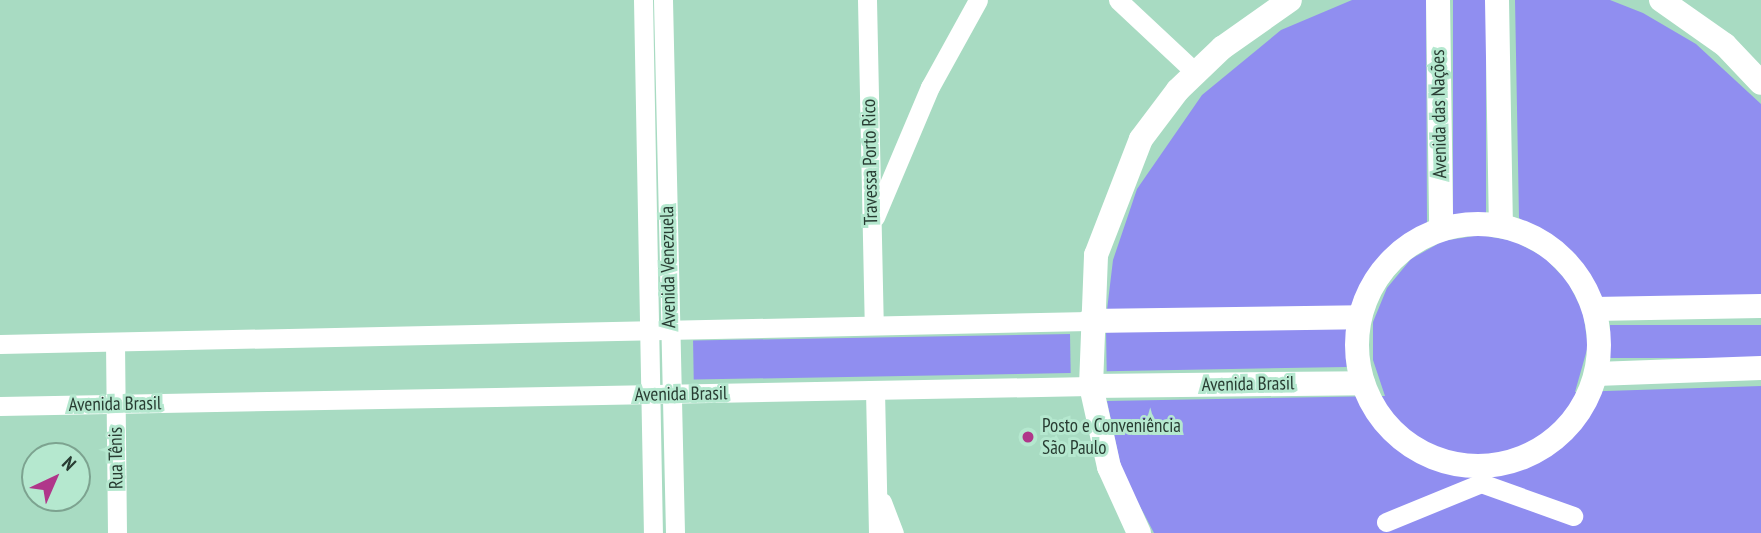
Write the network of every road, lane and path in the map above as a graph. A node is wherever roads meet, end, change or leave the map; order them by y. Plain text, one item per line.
1 (643, 0) edge
2 (663, 0) edge
3 (867, 0) edge
4 (978, 0) edge
5 (1118, 0) edge
6 (1290, 0) edge
7 (1438, 0) edge
8 (1497, 0) edge
9 (1661, 0) edge
10 (1195, 72) junction
11 (1761, 83) edge
12 (1501, 226) junction
13 (871, 227) junction
14 (1441, 228) junction
15 (1761, 306) edge
16 (1594, 309) junction
17 (1359, 317) junction
18 (1089, 321) junction
19 (873, 324) junction
20 (670, 331) junction
21 (649, 332) junction
22 (115, 342) junction
23 (0, 344) edge
24 (1761, 368) edge
25 (1597, 374) junction
26 (1363, 383) junction
27 (1091, 386) junction
28 (875, 390) junction
29 (651, 394) junction
30 (671, 394) junction
31 (115, 404) junction
32 (0, 406) edge
33 (1480, 475) junction
34 (877, 488) junction
35 (1573, 516) dead end
36 (1386, 523) dead end
37 (117, 533) edge
38 (653, 533) edge
39 (675, 533) edge
40 (878, 533) edge
41 (894, 533) edge
42 (1139, 533) edge

1 - 21 street, Avenida Venezuela
2 - 20 street, Avenida Venezuela
3 - 13 street, Travessa Porto Rico
4 - 13 street
5 - 10 street
6 - 10 main road
7 - 14 main road, Avenida das Nações
8 - 12 main road
9 - 11 main road
10 - 18 main road
12 - 14 main road
12 - 16 main road
13 - 19 street, Travessa Porto Rico
14 - 17 main road
15 - 16 main road
16 - 25 main road
17 - 18 main road
17 - 26 main road
18 - 19 street
18 - 27 main road
19 - 20 street
20 - 21 street
20 - 30 street, Avenida Venezuela
21 - 22 street
21 - 29 street, Avenida Venezuela
22 - 23 street
22 - 31 street, Rua Tênis
24 - 25 main road
25 - 33 main road
26 - 27 main road, Avenida Brasil
26 - 33 main road
27 - 28 street, Avenida Brasil
27 - 42 main road
28 - 30 street, Avenida Brasil
28 - 34 street
29 - 30 street, Avenida Brasil
29 - 31 street, Avenida Brasil
29 - 38 street, Avenida Venezuela
30 - 39 street, Avenida Venezuela
31 - 32 street, Avenida Brasil
31 - 37 street, Rua Tênis
33 - 35 street
33 - 36 street
34 - 40 street
34 - 41 street

